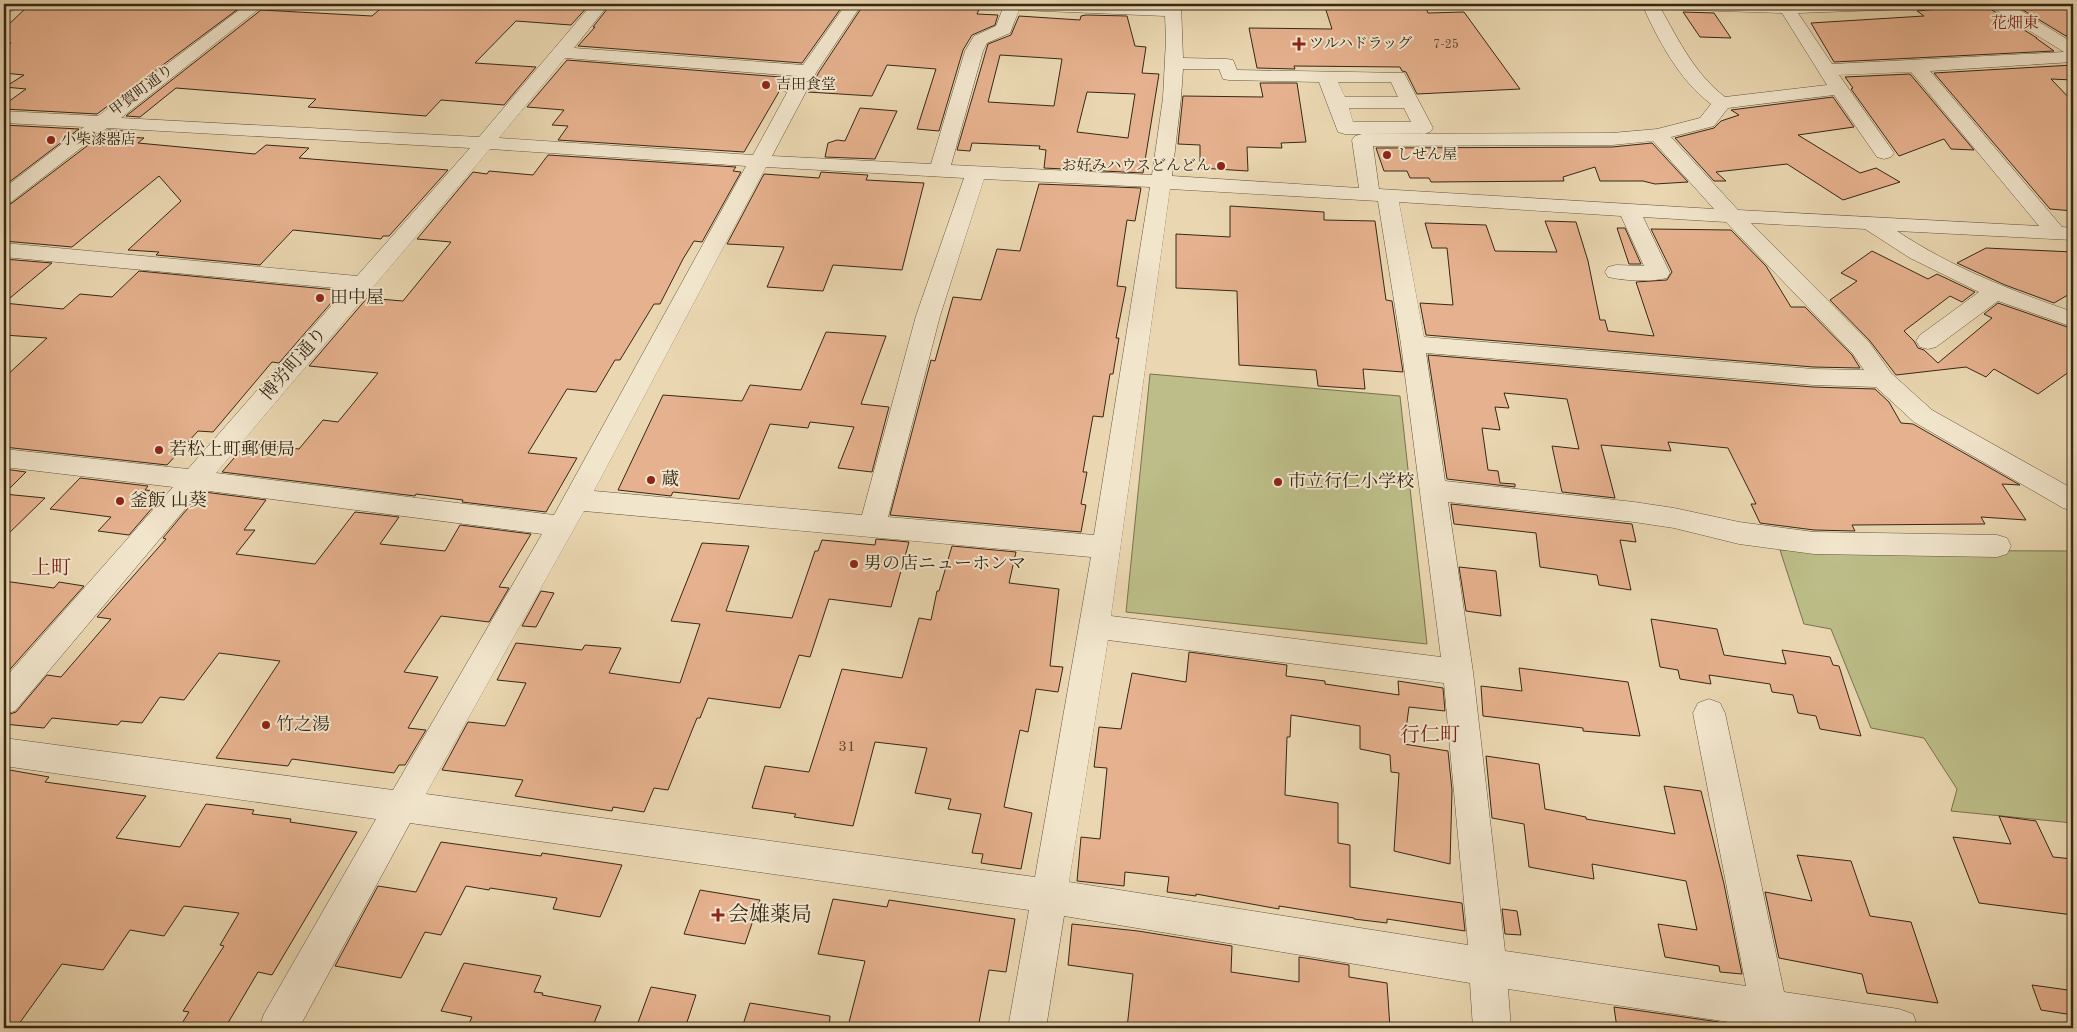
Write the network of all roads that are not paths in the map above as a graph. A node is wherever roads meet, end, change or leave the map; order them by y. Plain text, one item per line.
1 (13, 4) edge
2 (257, 4) edge
3 (601, 4) edge
4 (854, 4) edge
5 (1008, 4) edge
6 (1013, 4) edge
7 (1650, 4) edge
8 (1655, 4) edge
9 (1689, 4) edge
10 (1908, 4) edge
11 (1999, 4) edge
12 (1111, 6) edge
13 (1786, 6) edge
14 (1173, 7) edge
15 (4, 9) edge
16 (2073, 50) edge
17 (561, 52) junction
18 (2073, 57) edge
19 (1916, 66) junction
20 (1173, 68) junction
21 (1827, 70) junction
22 (808, 71) junction
23 (1326, 76) junction
24 (1839, 89) junction
25 (1410, 102) junction
26 (1338, 103) junction
27 (1721, 103) junction
28 (4, 117) edge
29 (102, 122) junction
30 (1658, 135) junction
31 (485, 143) junction
32 (1884, 153) dead end
33 (759, 161) junction
34 (939, 170) junction
35 (976, 171) junction
36 (1162, 182) junction
37 (1378, 195) junction
38 (4, 198) edge
39 (1629, 210) junction
40 (1732, 216) junction
41 (1870, 223) junction
42 (2065, 233) edge
43 (4, 250) edge
44 (1616, 272) dead end
45 (364, 284) junction
46 (1995, 292) junction
47 (2073, 320) edge
48 (1928, 341) dead end
49 (1413, 344) junction
50 (1882, 379) junction
51 (4, 458) edge
52 (193, 479) junction
53 (1433, 490) junction
54 (576, 500) junction
55 (2073, 501) edge
56 (561, 526) junction
57 (872, 527) junction
58 (1106, 546) junction
59 (1997, 546) dead end
60 (1095, 626) junction
61 (1458, 672) junction
62 (4, 701) edge
63 (1709, 713) dead end
64 (4, 752) edge
65 (401, 807) junction
66 (1050, 896) junction
67 (1488, 967) junction
68 (1769, 1009) junction
69 (278, 1028) edge
70 (1027, 1028) edge
71 (1492, 1028) edge
72 (1899, 1028) edge

1 - 15 street
2 - 29 street, 甲賀町通り
3 - 17 street, 博労町通り
4 - 22 street
5 - 6 street
6 - 12 street
6 - 34 street
7 - 27 street
8 - 9 street
9 - 13 street
10 - 13 street
11 - 16 street
12 - 14 street
13 - 21 street
14 - 20 street
17 - 22 street
17 - 31 street, 博労町通り
18 - 19 street
19 - 21 street
19 - 42 street
20 - 23 street
20 - 36 street
21 - 24 street
22 - 33 street
23 - 25 street
23 - 26 street
24 - 27 street
24 - 32 street
25 - 26 street
25 - 26 street
27 - 30 street
28 - 29 street
29 - 31 street
29 - 38 street, 甲賀町通り
30 - 37 street
30 - 40 street
31 - 33 street
31 - 45 street, 博労町通り
33 - 34 street
33 - 54 street
34 - 35 street
35 - 36 street
35 - 57 street
36 - 37 street
36 - 58 street
37 - 39 street
37 - 49 street
39 - 40 street
39 - 44 street
40 - 41 street
40 - 50 street
41 - 42 street
41 - 46 street
43 - 45 street
45 - 52 street, 博労町通り
46 - 47 street
46 - 48 street
49 - 50 street
49 - 53 street
50 - 55 street
51 - 52 street
52 - 56 street
52 - 62 street, 博労町通り
53 - 59 street
53 - 61 street
54 - 56 street
54 - 57 street
56 - 65 street
57 - 58 street
58 - 60 street
60 - 61 street
60 - 66 street
61 - 67 street
63 - 68 street
64 - 65 street
65 - 66 street
65 - 69 street
66 - 67 street
66 - 70 street
67 - 68 street
67 - 71 street
68 - 72 street

